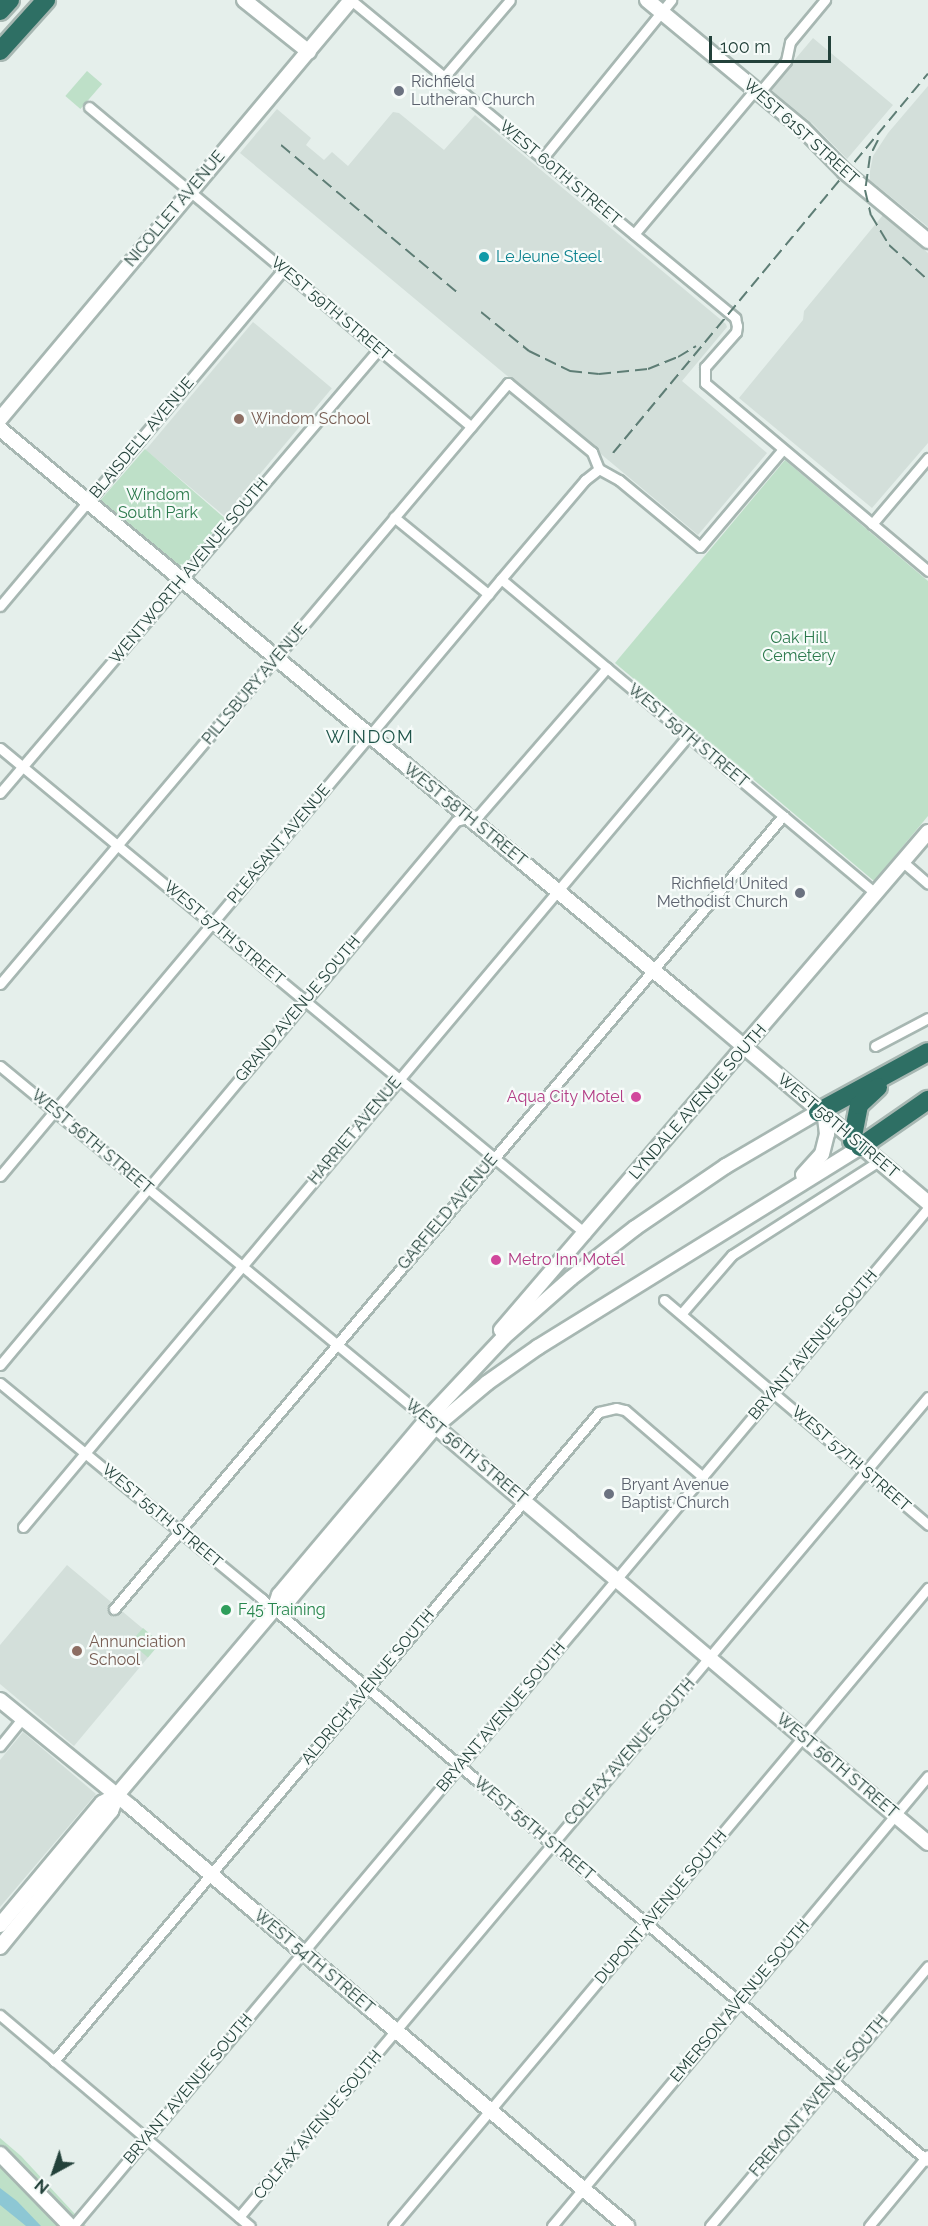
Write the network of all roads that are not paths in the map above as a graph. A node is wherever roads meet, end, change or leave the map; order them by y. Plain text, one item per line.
1 (10, 0) edge
2 (46, 0) edge
3 (244, 0) edge
4 (351, 0) edge
5 (510, 0) edge
6 (647, 0) edge
7 (671, 0) edge
8 (825, 0) edge
9 (0, 11) edge
10 (661, 12) junction
11 (0, 51) edge
12 (309, 52) junction
13 (444, 77) junction
14 (757, 91) junction
15 (89, 107) dead end
16 (542, 159) junction
17 (190, 192) junction
18 (634, 234) junction
19 (928, 241) edge
20 (284, 269) junction
21 (379, 349) junction
22 (0, 419) edge
23 (471, 426) junction
24 (0, 429) edge
25 (783, 449) junction
26 (928, 458) edge
27 (599, 469) junction
28 (88, 502) junction
29 (394, 517) junction
30 (872, 524) junction
31 (928, 572) edge
32 (501, 579) junction
33 (182, 580) junction
34 (488, 594) junction
35 (0, 606) edge
36 (276, 658) junction
37 (606, 668) junction
38 (370, 736) junction
39 (688, 736) junction
40 (0, 748) edge
41 (22, 766) junction
42 (0, 793) edge
43 (783, 816) junction
44 (470, 818) junction
45 (928, 832) edge
46 (118, 846) junction
47 (903, 862) junction
48 (928, 884) edge
49 (556, 890) junction
50 (876, 894) junction
51 (212, 924) junction
52 (652, 970) junction
53 (0, 984) edge
54 (306, 1000) junction
55 (928, 1018) edge
56 (875, 1046) dead end
57 (745, 1048) junction
58 (928, 1052) edge
59 (910, 1062) junction
60 (0, 1066) edge
61 (399, 1078) junction
62 (928, 1100) edge
63 (54, 1112) junction
64 (822, 1115) junction
65 (856, 1144) junction
66 (494, 1156) junction
67 (879, 1161) junction
68 (0, 1176) edge
69 (148, 1189) junction
70 (786, 1191) junction
71 (928, 1203) edge
72 (928, 1208) edge
73 (586, 1234) junction
74 (243, 1267) junction
75 (664, 1300) dead end
76 (681, 1314) junction
77 (337, 1344) junction
78 (0, 1365) edge
79 (470, 1373) junction
80 (0, 1383) edge
81 (773, 1392) junction
82 (928, 1397) edge
83 (431, 1422) junction
84 (85, 1453) junction
85 (866, 1470) junction
86 (703, 1477) junction
87 (524, 1501) junction
88 (928, 1525) edge
89 (23, 1527) dead end
90 (180, 1531) junction
91 (617, 1580) junction
92 (928, 1588) edge
93 (114, 1609) dead end
94 (274, 1609) junction
95 (710, 1659) junction
96 (367, 1688) junction
97 (0, 1700) edge
98 (23, 1718) junction
99 (803, 1736) junction
100 (0, 1746) edge
101 (459, 1766) junction
102 (928, 1776) edge
103 (117, 1795) junction
104 (896, 1815) junction
105 (928, 1843) edge
106 (551, 1844) junction
107 (210, 1874) junction
108 (0, 1925) edge
109 (648, 1925) junction
110 (0, 1947) edge
111 (303, 1953) junction
112 (928, 1966) edge
113 (739, 2002) junction
114 (0, 2015) edge
115 (397, 2032) junction
116 (54, 2061) junction
117 (831, 2080) junction
118 (490, 2111) junction
119 (146, 2138) junction
120 (0, 2154) edge
121 (927, 2158) edge
122 (583, 2189) junction
123 (239, 2217) junction
124 (72, 2226) edge
125 (250, 2226) edge
126 (393, 2226) edge
127 (552, 2226) edge
128 (627, 2226) edge
129 (710, 2226) edge
130 (869, 2226) edge

1 - 9 highway
2 - 11 highway
3 - 12 street
4 - 12 street, NICOLLET AVENUE
4 - 13 street, WEST 60TH STREET
5 - 13 street
6 - 10 street, WEST 61ST STREET
7 - 10 street
8 - 14 street
10 - 14 street, WEST 61ST STREET
10 - 16 street
12 - 17 street, NICOLLET AVENUE
13 - 16 street, WEST 60TH STREET
14 - 18 street
14 - 19 street, WEST 61ST STREET
15 - 17 street, WEST 59TH STREET
16 - 18 street, WEST 60TH STREET
17 - 20 street, WEST 59TH STREET
17 - 22 street, NICOLLET AVENUE
18 - 25 street, WEST 60TH STREET
20 - 21 street, WEST 59TH STREET
20 - 28 street, BLAISDELL AVENUE
21 - 23 street, WEST 59TH STREET
21 - 33 street, WENTWORTH AVENUE SOUTH
23 - 27 street, PILLSBURY AVENUE
23 - 29 street, PILLSBURY AVENUE
24 - 28 street, WEST 58TH STREET
25 - 27 street
25 - 30 street
26 - 30 street
27 - 32 street
28 - 33 street, WEST 58TH STREET
28 - 35 street, BLAISDELL AVENUE
29 - 34 street
29 - 36 street, PILLSBURY AVENUE
30 - 31 street
32 - 34 street, PLEASANT AVENUE
32 - 37 street, WEST 59TH STREET
33 - 36 street, WEST 58TH STREET
33 - 41 street, WENTWORTH AVENUE SOUTH
34 - 38 street, PLEASANT AVENUE
36 - 38 street, WEST 58TH STREET
36 - 46 street, PILLSBURY AVENUE
37 - 39 street, WEST 59TH STREET
37 - 44 street, GRAND AVENUE SOUTH
38 - 44 street, WEST 58TH STREET
38 - 51 street, PLEASANT AVENUE
39 - 43 street, WEST 59TH STREET
39 - 49 street, HARRIET AVENUE
40 - 41 street, WEST 57TH STREET
41 - 42 street, WENTWORTH AVENUE SOUTH
41 - 46 street, WEST 57TH STREET
43 - 50 street, WEST 59TH STREET
43 - 52 street, GARFIELD AVENUE
44 - 49 street, WEST 58TH STREET
44 - 54 street, GRAND AVENUE SOUTH
45 - 47 street, LYNDALE AVENUE SOUTH
46 - 51 street, WEST 57TH STREET
46 - 53 street, PILLSBURY AVENUE
47 - 48 street
47 - 50 street, LYNDALE AVENUE SOUTH
49 - 52 street, WEST 58TH STREET
49 - 61 street, HARRIET AVENUE
50 - 57 street, LYNDALE AVENUE SOUTH
51 - 54 street, WEST 57TH STREET
51 - 63 street, PLEASANT AVENUE
52 - 57 street, WEST 58TH STREET
52 - 66 street, GARFIELD AVENUE
54 - 61 street, WEST 57TH STREET
54 - 69 street, GRAND AVENUE SOUTH
55 - 56 street
57 - 64 street, WEST 58TH STREET
57 - 73 street, LYNDALE AVENUE SOUTH
58 - 59 highway
59 - 64 highway
59 - 65 highway
60 - 63 street, WEST 56TH STREET
61 - 66 street, WEST 57TH STREET
61 - 74 street, HARRIET AVENUE
62 - 65 highway
63 - 68 street, PLEASANT AVENUE
63 - 69 street, WEST 56TH STREET
64 - 65 street, WEST 58TH STREET
64 - 70 street
64 - 79 street
65 - 67 street, WEST 58TH STREET
65 - 70 street
66 - 73 street, WEST 57TH STREET
66 - 77 street, GARFIELD AVENUE
67 - 71 street, WEST 58TH STREET
67 - 76 street
69 - 74 street, WEST 56TH STREET
69 - 78 street, GRAND AVENUE SOUTH
70 - 83 street
72 - 81 street, BRYANT AVENUE SOUTH
73 - 79 street, LYNDALE AVENUE SOUTH
74 - 77 street, WEST 56TH STREET
74 - 84 street, HARRIET AVENUE
75 - 76 street, WEST 57TH STREET
76 - 81 street, WEST 57TH STREET
77 - 83 street, WEST 56TH STREET
77 - 90 street, GARFIELD AVENUE
79 - 83 street
80 - 84 street, WEST 55TH STREET
81 - 85 street, WEST 57TH STREET
81 - 86 street, BRYANT AVENUE SOUTH
82 - 85 street, COLFAX AVENUE SOUTH
83 - 87 street, WEST 56TH STREET
83 - 94 street
84 - 89 street, HARRIET AVENUE
84 - 90 street, WEST 55TH STREET
85 - 88 street, WEST 57TH STREET
85 - 95 street, COLFAX AVENUE SOUTH
86 - 87 street, ALDRICH AVENUE SOUTH
86 - 91 street, BRYANT AVENUE SOUTH
87 - 91 street, WEST 56TH STREET
87 - 96 street, ALDRICH AVENUE SOUTH
90 - 93 street, GARFIELD AVENUE
90 - 94 street, WEST 55TH STREET
91 - 95 street, WEST 56TH STREET
91 - 101 street, BRYANT AVENUE SOUTH
92 - 99 street, DUPONT AVENUE SOUTH
94 - 96 street, WEST 55TH STREET
94 - 103 street
95 - 99 street, WEST 56TH STREET
95 - 106 street, COLFAX AVENUE SOUTH
96 - 101 street, WEST 55TH STREET
96 - 107 street, ALDRICH AVENUE SOUTH
97 - 98 street, WEST 54TH STREET
98 - 100 street
98 - 103 street, WEST 54TH STREET
99 - 104 street, WEST 56TH STREET
99 - 109 street, DUPONT AVENUE SOUTH
101 - 106 street, WEST 55TH STREET
101 - 111 street, BRYANT AVENUE SOUTH
102 - 104 street, EMERSON AVENUE SOUTH
103 - 107 street, WEST 54TH STREET
103 - 108 street
103 - 110 street
104 - 105 street, WEST 56TH STREET
104 - 113 street, EMERSON AVENUE SOUTH
106 - 109 street, WEST 55TH STREET
106 - 115 street, COLFAX AVENUE SOUTH
107 - 111 street, WEST 54TH STREET
107 - 116 street, ALDRICH AVENUE SOUTH
109 - 113 street, WEST 55TH STREET
109 - 118 street, DUPONT AVENUE SOUTH
111 - 115 street, WEST 54TH STREET
111 - 119 street, BRYANT AVENUE SOUTH
112 - 117 street, FREMONT AVENUE SOUTH
113 - 117 street, WEST 55TH STREET
113 - 122 street, EMERSON AVENUE SOUTH
114 - 116 street
115 - 118 street, WEST 54TH STREET
115 - 123 street, COLFAX AVENUE SOUTH
116 - 119 street
117 - 121 street, WEST 55TH STREET
117 - 129 street, FREMONT AVENUE SOUTH
118 - 122 street, WEST 54TH STREET
118 - 126 street, DUPONT AVENUE SOUTH
119 - 123 street
119 - 124 street, BRYANT AVENUE SOUTH
120 - 124 street
121 - 130 street
122 - 127 street, EMERSON AVENUE SOUTH
122 - 128 street, WEST 54TH STREET
123 - 125 street

